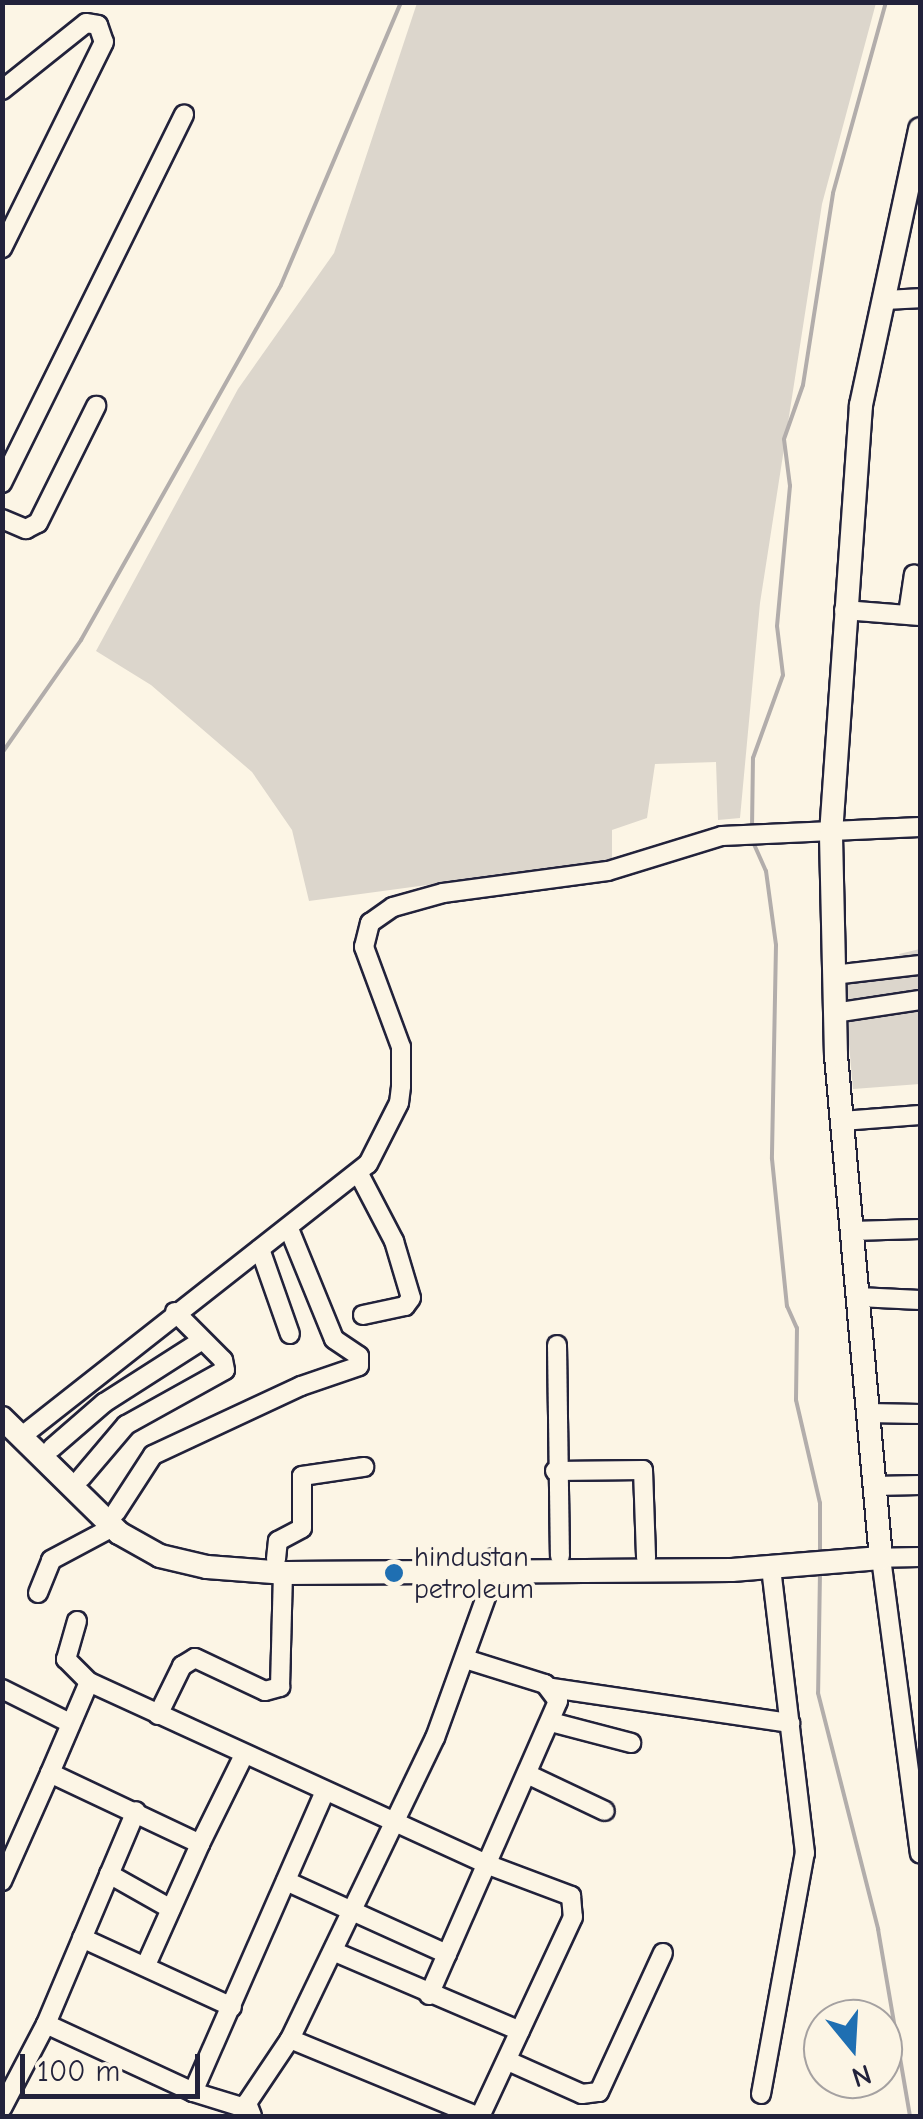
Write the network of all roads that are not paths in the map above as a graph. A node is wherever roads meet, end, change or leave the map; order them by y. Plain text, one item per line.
1 (2, 90) edge
2 (184, 114) dead end
3 (920, 129) edge
4 (2, 248) edge
5 (920, 298) edge
6 (884, 300) junction
7 (96, 406) dead end
8 (2, 483) edge
9 (2, 520) edge
10 (914, 574) dead end
11 (844, 610) junction
12 (914, 615) edge
13 (920, 827) edge
14 (821, 833) junction
15 (920, 964) edge
16 (833, 975) junction
17 (920, 1000) edge
18 (834, 1013) junction
19 (920, 1115) edge
20 (842, 1121) junction
21 (920, 1129) edge
22 (359, 1174) junction
23 (289, 1229) junction
24 (920, 1229) edge
25 (852, 1230) junction
26 (260, 1249) junction
27 (858, 1297) junction
28 (920, 1300) edge
29 (175, 1312) junction
30 (363, 1315) dead end
31 (290, 1334) dead end
32 (201, 1341) junction
33 (557, 1345) dead end
34 (2, 1400) edge
35 (868, 1413) junction
36 (920, 1414) edge
37 (2, 1418) edge
38 (26, 1431) junction
39 (52, 1448) junction
40 (364, 1467) dead end
41 (556, 1471) junction
42 (81, 1478) junction
43 (920, 1485) edge
44 (874, 1486) junction
45 (114, 1520) junction
46 (920, 1546) edge
47 (880, 1552) junction
48 (560, 1556) junction
49 (920, 1557) edge
50 (646, 1558) junction
51 (802, 1560) junction
52 (493, 1565) junction
53 (280, 1566) junction
54 (772, 1568) junction
55 (38, 1593) dead end
56 (77, 1621) dead end
57 (464, 1659) junction
58 (89, 1682) junction
59 (552, 1688) junction
60 (2, 1689) edge
61 (158, 1714) junction
62 (550, 1722) junction
63 (70, 1723) junction
64 (790, 1723) junction
65 (631, 1744) dead end
66 (244, 1755) junction
67 (50, 1773) junction
68 (527, 1774) junction
69 (325, 1792) junction
70 (136, 1811) junction
71 (605, 1811) dead end
72 (397, 1823) junction
73 (200, 1844) junction
74 (9, 1848) edge
75 (920, 1853) edge
76 (486, 1864) junction
77 (109, 1874) junction
78 (2, 1882) edge
79 (286, 1882) junction
80 (171, 1909) junction
81 (355, 1913) junction
82 (82, 1938) junction
83 (335, 1952) junction
84 (663, 1953) dead end
85 (446, 1954) junction
86 (146, 1964) junction
87 (429, 1995) junction
88 (232, 2007) junction
89 (46, 2024) junction
90 (520, 2032) junction
91 (290, 2039) junction
92 (508, 2060) junction
93 (193, 2092) junction
94 (761, 2094) dead end
95 (3, 2108) edge
96 (247, 2113) edge
97 (22, 2116) edge
98 (479, 2116) edge

1 - 4 street
2 - 8 street
3 - 6 main road
5 - 6 street
6 - 11 main road
7 - 9 street
10 - 12 street
11 - 12 street
11 - 14 main road
13 - 14 street
14 - 16 main road
14 - 22 street
15 - 16 street
16 - 18 main road
17 - 18 street
18 - 20 main road
19 - 20 street
19 - 21 street
20 - 25 main road
22 - 23 street
22 - 30 street
23 - 26 street
23 - 45 street
24 - 25 street
25 - 27 main road
26 - 29 street
26 - 31 street
27 - 28 street
27 - 35 main road
29 - 32 street
29 - 38 street
32 - 39 street
32 - 42 street
33 - 41 street
34 - 38 main road
35 - 36 street
35 - 44 main road
37 - 38 main road
38 - 39 main road
38 - 45 main road
39 - 42 main road
40 - 53 street
41 - 48 street
41 - 50 street
42 - 45 main road
43 - 44 street
44 - 47 main road
45 - 53 main road
45 - 55 street
46 - 47 street
47 - 49 street
47 - 51 main road
47 - 75 street
48 - 50 main road
48 - 52 main road
50 - 51 main road
51 - 54 main road
52 - 53 main road
52 - 54 main road
52 - 57 street
53 - 61 street
54 - 64 street
56 - 58 street
57 - 59 street
57 - 72 street
58 - 61 street
58 - 63 street
59 - 62 street
59 - 64 street
60 - 63 street
61 - 66 street
62 - 65 street
62 - 68 street
63 - 67 street
64 - 94 street
66 - 69 street
66 - 73 street
67 - 70 street
67 - 74 street
68 - 71 street
68 - 76 street
69 - 72 street
69 - 79 street
70 - 73 street
70 - 77 street
72 - 76 street
72 - 81 street
73 - 80 street
74 - 78 street
76 - 85 street
76 - 90 street
77 - 80 street
77 - 82 street
79 - 81 street
79 - 88 street
80 - 86 street
81 - 83 street
81 - 85 street
82 - 86 street
82 - 89 street
83 - 87 street
83 - 91 street
84 - 92 street
85 - 87 street
86 - 88 street
87 - 90 street
88 - 93 street
89 - 93 street
89 - 95 street
90 - 92 street
91 - 96 street
91 - 98 street
92 - 98 street
93 - 96 street
95 - 97 street

